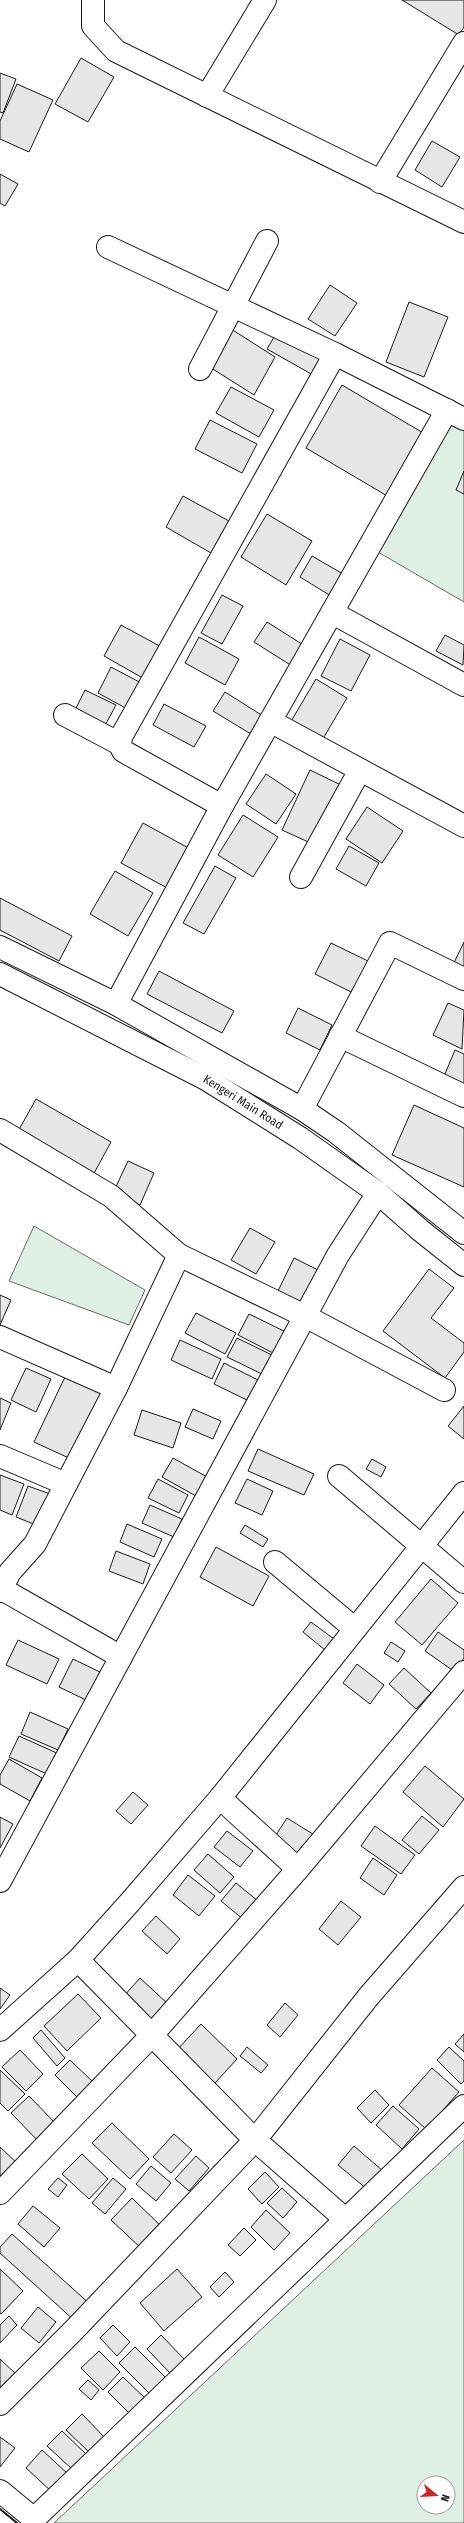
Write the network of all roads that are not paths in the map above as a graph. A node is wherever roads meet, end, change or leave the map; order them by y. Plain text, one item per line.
1 (93, 0) edge
2 (265, 0) edge
3 (464, 43) edge
4 (207, 96) junction
5 (380, 182) junction
6 (464, 222) edge
7 (267, 241) dead end
8 (108, 247) dead end
9 (231, 306) junction
10 (335, 354) junction
11 (200, 369) dead end
12 (455, 414) edge
13 (333, 613) junction
14 (464, 685) edge
15 (65, 715) dead end
16 (270, 721) junction
17 (120, 744) junction
18 (360, 770) junction
19 (222, 806) junction
20 (464, 826) edge
21 (301, 877) dead end
22 (0, 947) edge
23 (0, 974) edge
24 (464, 979) edge
25 (116, 1004) junction
26 (340, 1036) junction
27 (464, 1096) edge
28 (302, 1109) junction
29 (0, 1130) edge
30 (378, 1193) junction
31 (464, 1233) edge
32 (179, 1255) junction
33 (464, 1265) edge
34 (307, 1317) junction
35 (0, 1337) edge
36 (116, 1388) junction
37 (444, 1390) dead end
38 (0, 1456) edge
39 (339, 1476) dead end
40 (66, 1484) junction
41 (464, 1493) edge
42 (422, 1545) junction
43 (275, 1562) dead end
44 (464, 1582) edge
45 (0, 1589) edge
46 (355, 1629) junction
47 (120, 1657) junction
48 (464, 1672) edge
49 (220, 1798) junction
50 (298, 1869) junction
51 (0, 1881) edge
52 (464, 1887) edge
53 (78, 1960) junction
54 (0, 2030) edge
55 (152, 2035) junction
56 (464, 2106) edge
57 (254, 2140) junction
58 (0, 2193) edge
59 (345, 2219) junction
60 (0, 2404) edge
61 (0, 2491) edge

1 - 4 street
2 - 4 street
3 - 5 street
4 - 5 street
5 - 6 street
7 - 9 street
8 - 9 street
9 - 10 street
9 - 11 street
10 - 12 street
10 - 17 street
12 - 13 street
13 - 14 street
13 - 16 street
15 - 17 street
16 - 18 street
16 - 19 street
17 - 19 street
18 - 20 street
18 - 21 street
19 - 25 street
22 - 25 street, Kengeri Main Road
23 - 30 street, Kengeri Main Road
24 - 26 street
25 - 28 street, Kengeri Main Road
26 - 27 street
26 - 28 street
28 - 31 street, Kengeri Main Road
29 - 32 street
30 - 33 street, Kengeri Main Road
30 - 34 street
32 - 34 street
32 - 36 street
34 - 37 street
34 - 47 street
35 - 36 street
36 - 40 street
38 - 40 street
39 - 42 street
40 - 45 street
41 - 42 street
42 - 44 street
42 - 46 street
43 - 46 street
45 - 47 street
46 - 49 street
47 - 51 street
48 - 50 street
49 - 50 street
49 - 53 street
50 - 55 street
52 - 57 street
53 - 54 street
53 - 55 street
55 - 57 street
55 - 58 street
56 - 59 street
57 - 59 street
57 - 60 street
59 - 61 street

